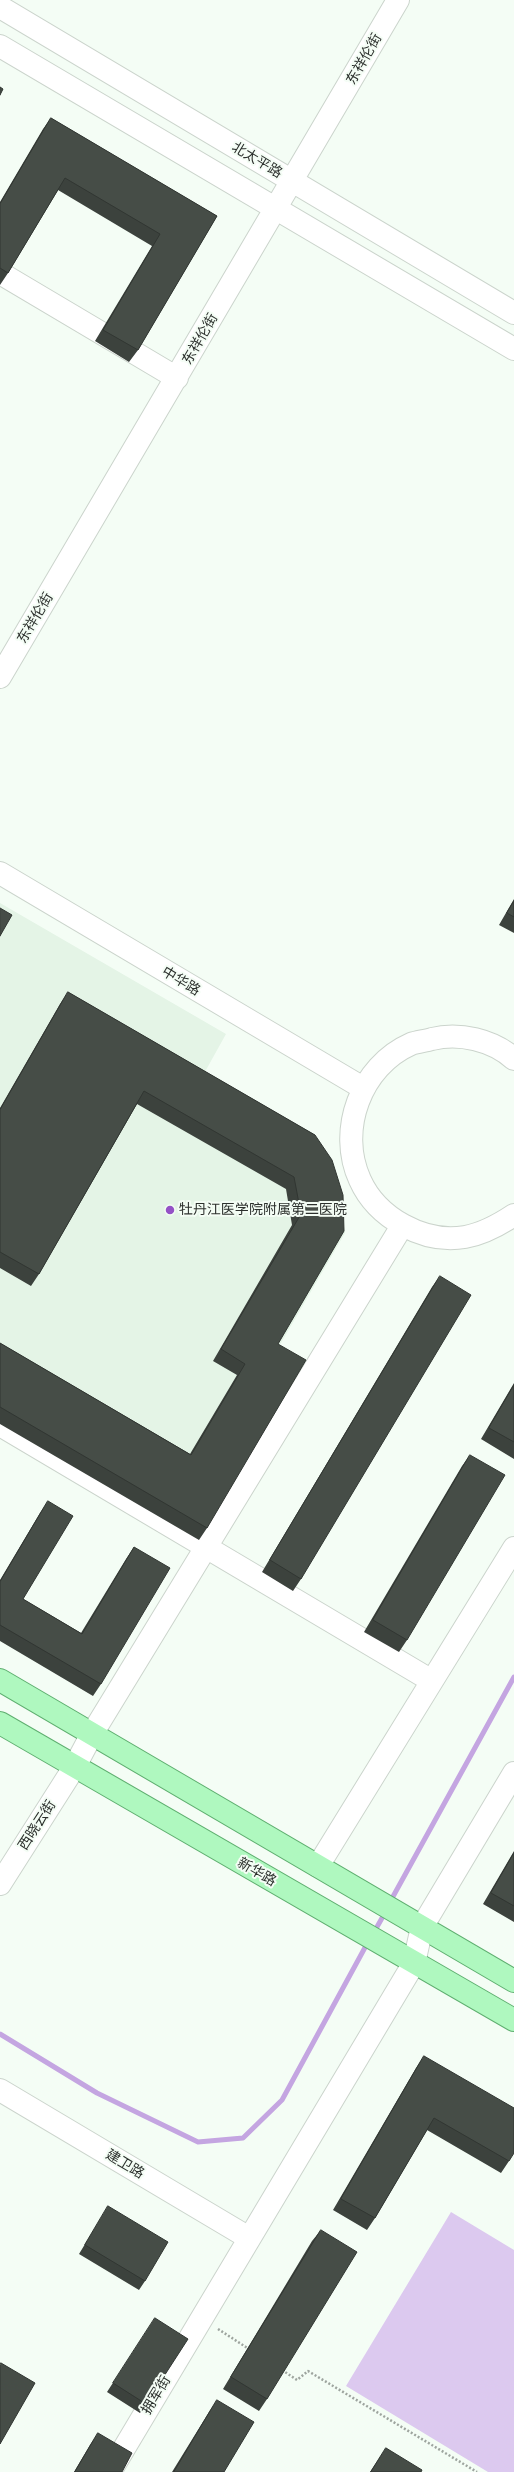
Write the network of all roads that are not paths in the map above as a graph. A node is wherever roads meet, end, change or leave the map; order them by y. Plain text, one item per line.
1 (398, 0) edge
2 (0, 7) edge
3 (0, 46) edge
4 (292, 181) junction
5 (276, 209) junction
6 (0, 273) edge
7 (514, 313) edge
8 (514, 348) edge
9 (177, 378) junction
10 (0, 677) edge
11 (0, 874) edge
12 (514, 1058) edge
13 (363, 1088) junction
14 (514, 1215) edge
15 (402, 1226) junction
16 (0, 1425) edge
17 (514, 1548) edge
18 (206, 1549) junction
19 (0, 1680) edge
20 (432, 1681) junction
21 (0, 1723) edge
22 (92, 1734) junction
23 (75, 1766) junction
24 (514, 1773) edge
25 (318, 1866) junction
26 (0, 1884) edge
27 (422, 1927) junction
28 (414, 1963) junction
29 (514, 1981) edge
30 (514, 2020) edge
31 (0, 2090) edge
32 (250, 2238) junction
33 (110, 2472) edge

1 - 4 street, 东祥伦街
2 - 4 street, 北太平路
3 - 5 street
4 - 5 street, 东祥伦街
4 - 7 street, 北太平路
5 - 8 street
5 - 9 street, 东祥伦街
6 - 9 street
9 - 10 street, 东祥伦街
11 - 13 street, 中华路
12 - 13 street
13 - 15 street
14 - 15 street
15 - 18 street, 西晓云街
16 - 18 street
17 - 20 street
18 - 20 street
18 - 22 street, 西晓云街
19 - 22 main road
20 - 25 street
21 - 23 main road, 新华路
22 - 23 street, 西晓云街
22 - 25 main road
23 - 26 street, 西晓云街
23 - 28 main road, 新华路
24 - 27 street, 拥军街
25 - 27 main road
27 - 28 street, 拥军街
27 - 29 main road
28 - 30 main road, 新华路
28 - 32 street, 拥军街
31 - 32 street, 建卫路
32 - 33 street, 拥军街

